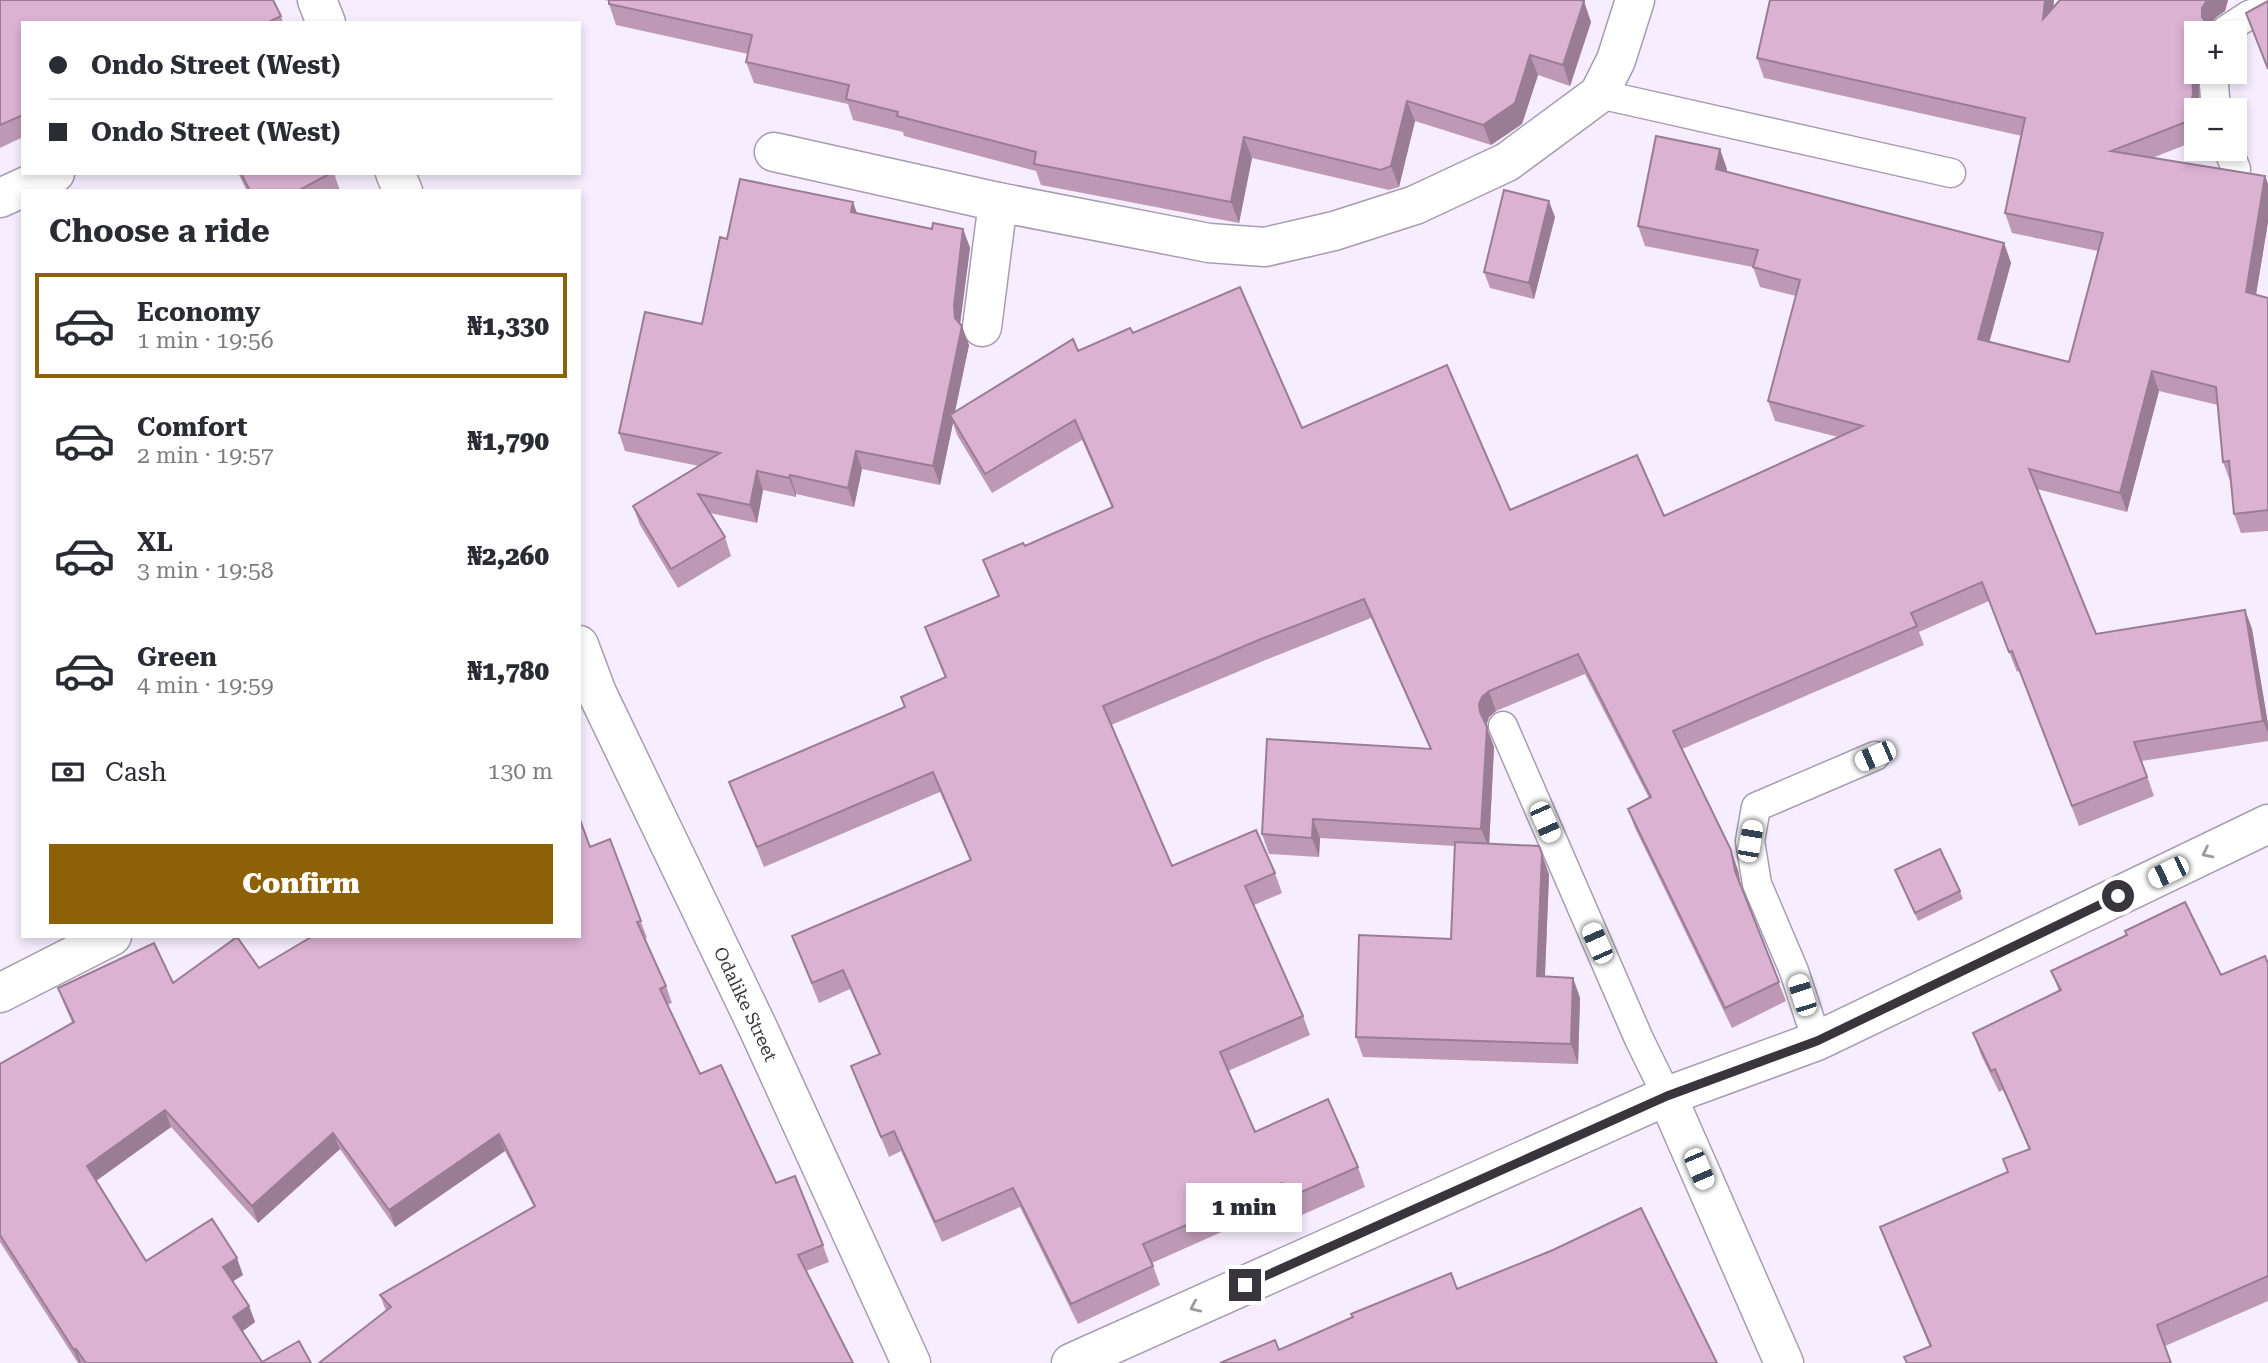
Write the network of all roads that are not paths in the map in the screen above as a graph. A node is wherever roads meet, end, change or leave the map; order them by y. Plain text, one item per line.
1 (317, 0) edge
2 (1635, 0) edge
3 (2268, 8) edge
4 (325, 21) edge
5 (2240, 21) edge
6 (1599, 94) junction
7 (774, 152) dead end
8 (1951, 173) dead end
9 (51, 175) edge
10 (0, 198) edge
11 (998, 202) junction
12 (982, 327) dead end
13 (581, 657) edge
14 (588, 697) edge
15 (1503, 726) dead end
16 (1875, 756) dead end
17 (2268, 824) edge
18 (109, 938) edge
19 (0, 993) edge
20 (1817, 1041) junction
21 (1667, 1096) junction
22 (911, 1363) edge
23 (1071, 1363) edge
24 (1784, 1363) edge

1 - 4 street
2 - 6 street
3 - 5 lane
6 - 8 lane
6 - 11 street
7 - 11 street
9 - 10 street
11 - 12 street
13 - 14 street, Odalike Street
14 - 22 street, Odalike Street
15 - 21 lane
16 - 20 lane
17 -> 20 street
18 - 19 street
20 - 21 street
21 -> 23 street
21 - 24 street

